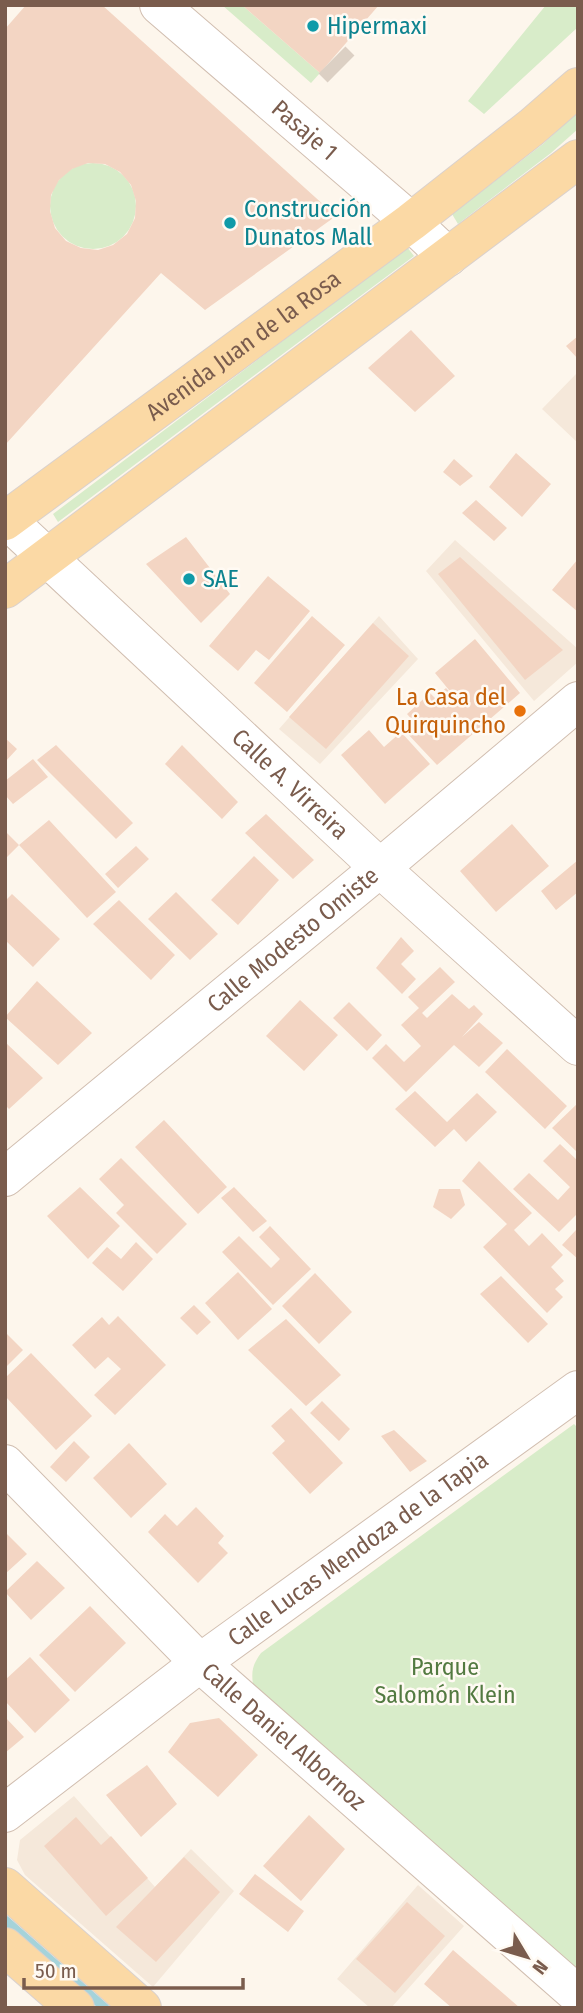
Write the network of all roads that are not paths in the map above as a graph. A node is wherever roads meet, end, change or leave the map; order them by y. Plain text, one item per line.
1 (159, 5) edge
2 (578, 87) edge
3 (578, 159) edge
4 (411, 222) junction
5 (448, 257) junction
6 (6, 520) edge
7 (48, 558) junction
8 (5, 589) edge
9 (578, 701) edge
10 (380, 869) junction
11 (578, 1046) edge
12 (5, 1177) edge
13 (578, 1390) edge
14 (5, 1464) edge
15 (200, 1663) junction
16 (5, 1812) edge
17 (5, 1887) edge
18 (5, 1947) edge
19 (578, 1995) edge
20 (75, 2008) edge
21 (142, 2008) edge

1 - 4 street, Pasaje 1
2 - 4 main road, Avenida Juan de la Rosa
3 - 5 main road, Avenida Juan de la Rosa
4 - 5 street, Pasaje 1
4 - 6 main road, Avenida Juan de la Rosa
5 - 7 main road, Avenida Juan de la Rosa
6 - 7 street, Calle A. Virreira
7 - 8 main road, Avenida Juan de la Rosa
7 - 10 street, Calle A. Virreira
9 - 10 street, Calle Modesto Omiste
10 - 11 street, Calle A. Virreira
10 - 12 street, Calle Modesto Omiste
13 - 15 street, Calle Lucas Mendoza de la Tapia
14 - 15 street, Calle Daniel Albornoz
15 - 16 street, Calle Lucas Mendoza de la Tapia
15 - 19 street, Calle Daniel Albornoz
17 - 21 main road
18 - 20 main road

